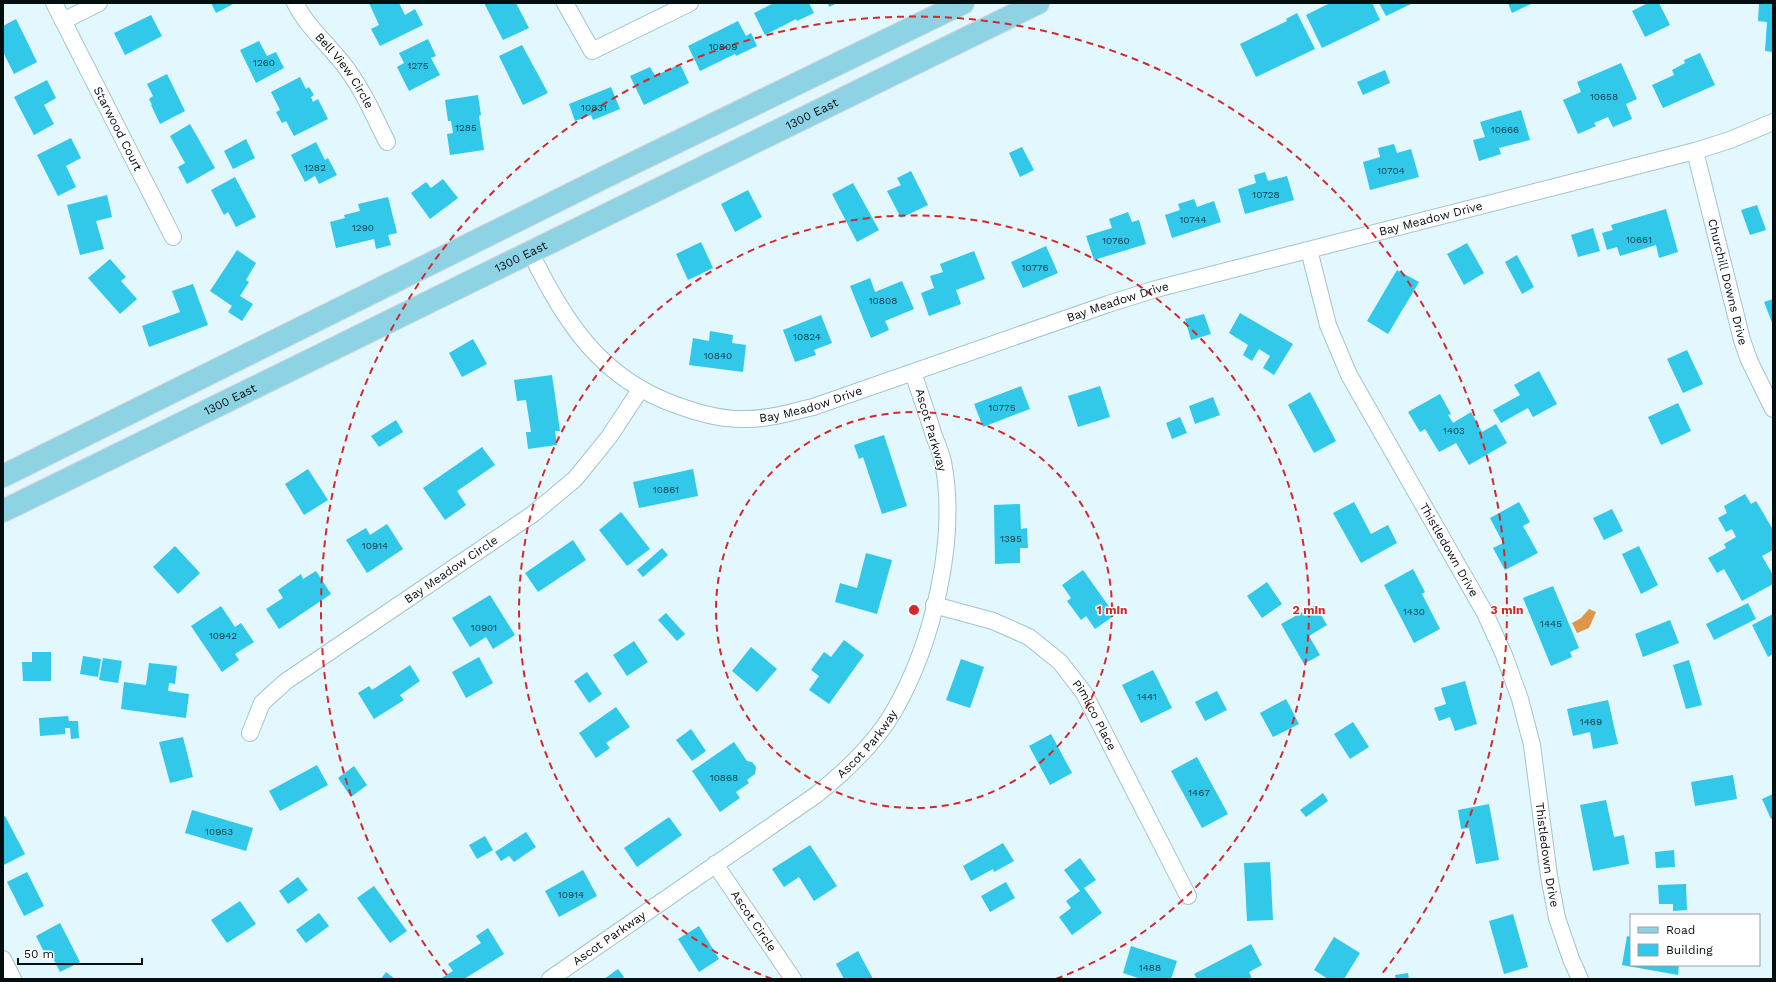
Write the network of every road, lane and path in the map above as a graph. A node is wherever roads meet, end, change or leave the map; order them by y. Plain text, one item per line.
1 (54, 3) edge
2 (99, 3) edge
3 (295, 3) edge
4 (565, 3) edge
5 (690, 3) edge
6 (963, 3) edge
7 (1038, 3) edge
8 (63, 21) junction
9 (1773, 122) edge
10 (387, 142) dead end
11 (665, 149) junction
12 (1695, 151) junction
13 (173, 236) dead end
14 (1309, 250) junction
15 (530, 252) junction
16 (913, 373) junction
17 (640, 390) junction
18 (1773, 408) edge
19 (3, 476) edge
20 (3, 510) edge
21 (934, 605) junction
22 (250, 733) dead end
23 (716, 864) junction
24 (1188, 896) dead end
25 (3, 960) edge
26 (13, 979) edge
27 (550, 979) edge
28 (793, 979) edge
29 (1580, 979) edge

1 - 8 street, Starwood Court
2 - 8 street
3 - 10 street, Bell View Circle
4 - 5 street
6 - 11 main road
7 - 15 main road, 1300 East
8 - 13 street, Starwood Court
9 - 12 street, Bay Meadow Drive
11 - 15 main road
11 - 19 main road
12 - 14 street, Bay Meadow Drive
12 - 18 street, Churchill Downs Drive
14 - 16 street, Bay Meadow Drive
14 - 29 street, Thistledown Drive
15 - 17 street, Bay Meadow Drive
15 - 20 main road, 1300 East
16 - 17 street, Bay Meadow Drive
16 - 21 street, Ascot Parkway
17 - 22 street, Bay Meadow Circle
21 - 23 street, Ascot Parkway
21 - 24 street, Pimlico Place
23 - 27 street, Ascot Parkway
23 - 28 street, Ascot Circle
25 - 26 street

